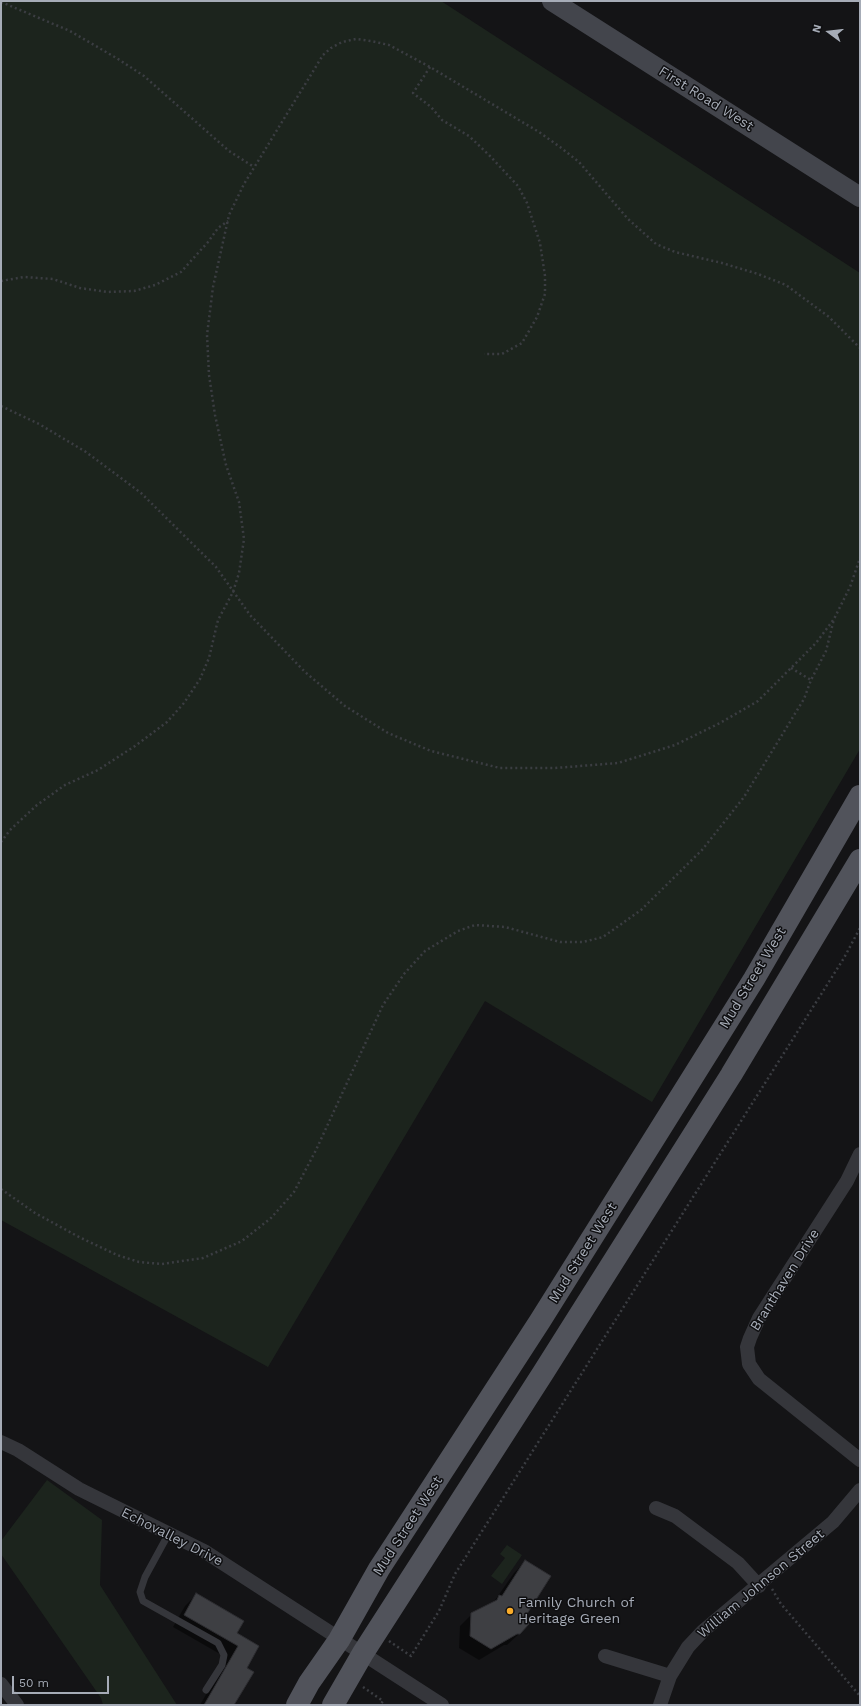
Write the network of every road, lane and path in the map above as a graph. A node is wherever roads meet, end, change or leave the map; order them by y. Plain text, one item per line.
1 (552, 1) edge
2 (1, 2) edge
3 (430, 67) junction
4 (254, 167) junction
5 (860, 197) edge
6 (228, 221) junction
7 (1, 281) edge
8 (860, 348) edge
9 (484, 354) dead end
10 (1, 406) edge
11 (860, 558) edge
12 (233, 592) junction
13 (834, 619) junction
14 (791, 668) junction
15 (811, 680) junction
16 (860, 796) edge
17 (1, 842) edge
18 (860, 860) edge
19 (860, 928) edge
20 (860, 1154) edge
21 (1, 1189) edge
22 (1, 1442) edge
23 (860, 1460) edge
24 (860, 1490) edge
25 (656, 1508) dead end
26 (169, 1533) junction
27 (762, 1583) junction
28 (339, 1640) junction
29 (605, 1656) dead end
30 (370, 1657) junction
31 (670, 1676) junction
32 (1, 1684) edge
33 (206, 1690) dead end
34 (860, 1696) edge
35 (17, 1705) edge
36 (297, 1705) edge
37 (333, 1705) edge
38 (380, 1705) edge
39 (442, 1705) edge
40 (660, 1705) edge

1 - 5 street, First Road West
2 - 4 path
3 - 4 path
3 - 8 path
3 - 9 path
4 - 6 path
6 - 7 path
6 - 12 path
10 - 12 path
11 - 13 path
12 - 14 path
12 - 17 path
13 - 14 path
13 - 15 path
14 - 15 path
15 - 21 path
16 - 28 main road, Mud Street West
18 - 30 main road
19 - 30 path
20 - 23 street, Branthaven Drive
22 - 26 street, Echovalley Drive
24 - 27 street, William Johnson Street
25 - 27 street
26 - 28 street, Echovalley Drive
26 - 33 lane
27 - 31 street, William Johnson Street
27 - 34 path
28 - 30 street, Echovalley Drive
28 - 36 main road, Mud Street West
29 - 31 street
30 - 37 main road
30 - 38 path
30 - 39 street, Echovalley Drive
31 - 40 street, William Johnson Street
32 - 35 street

